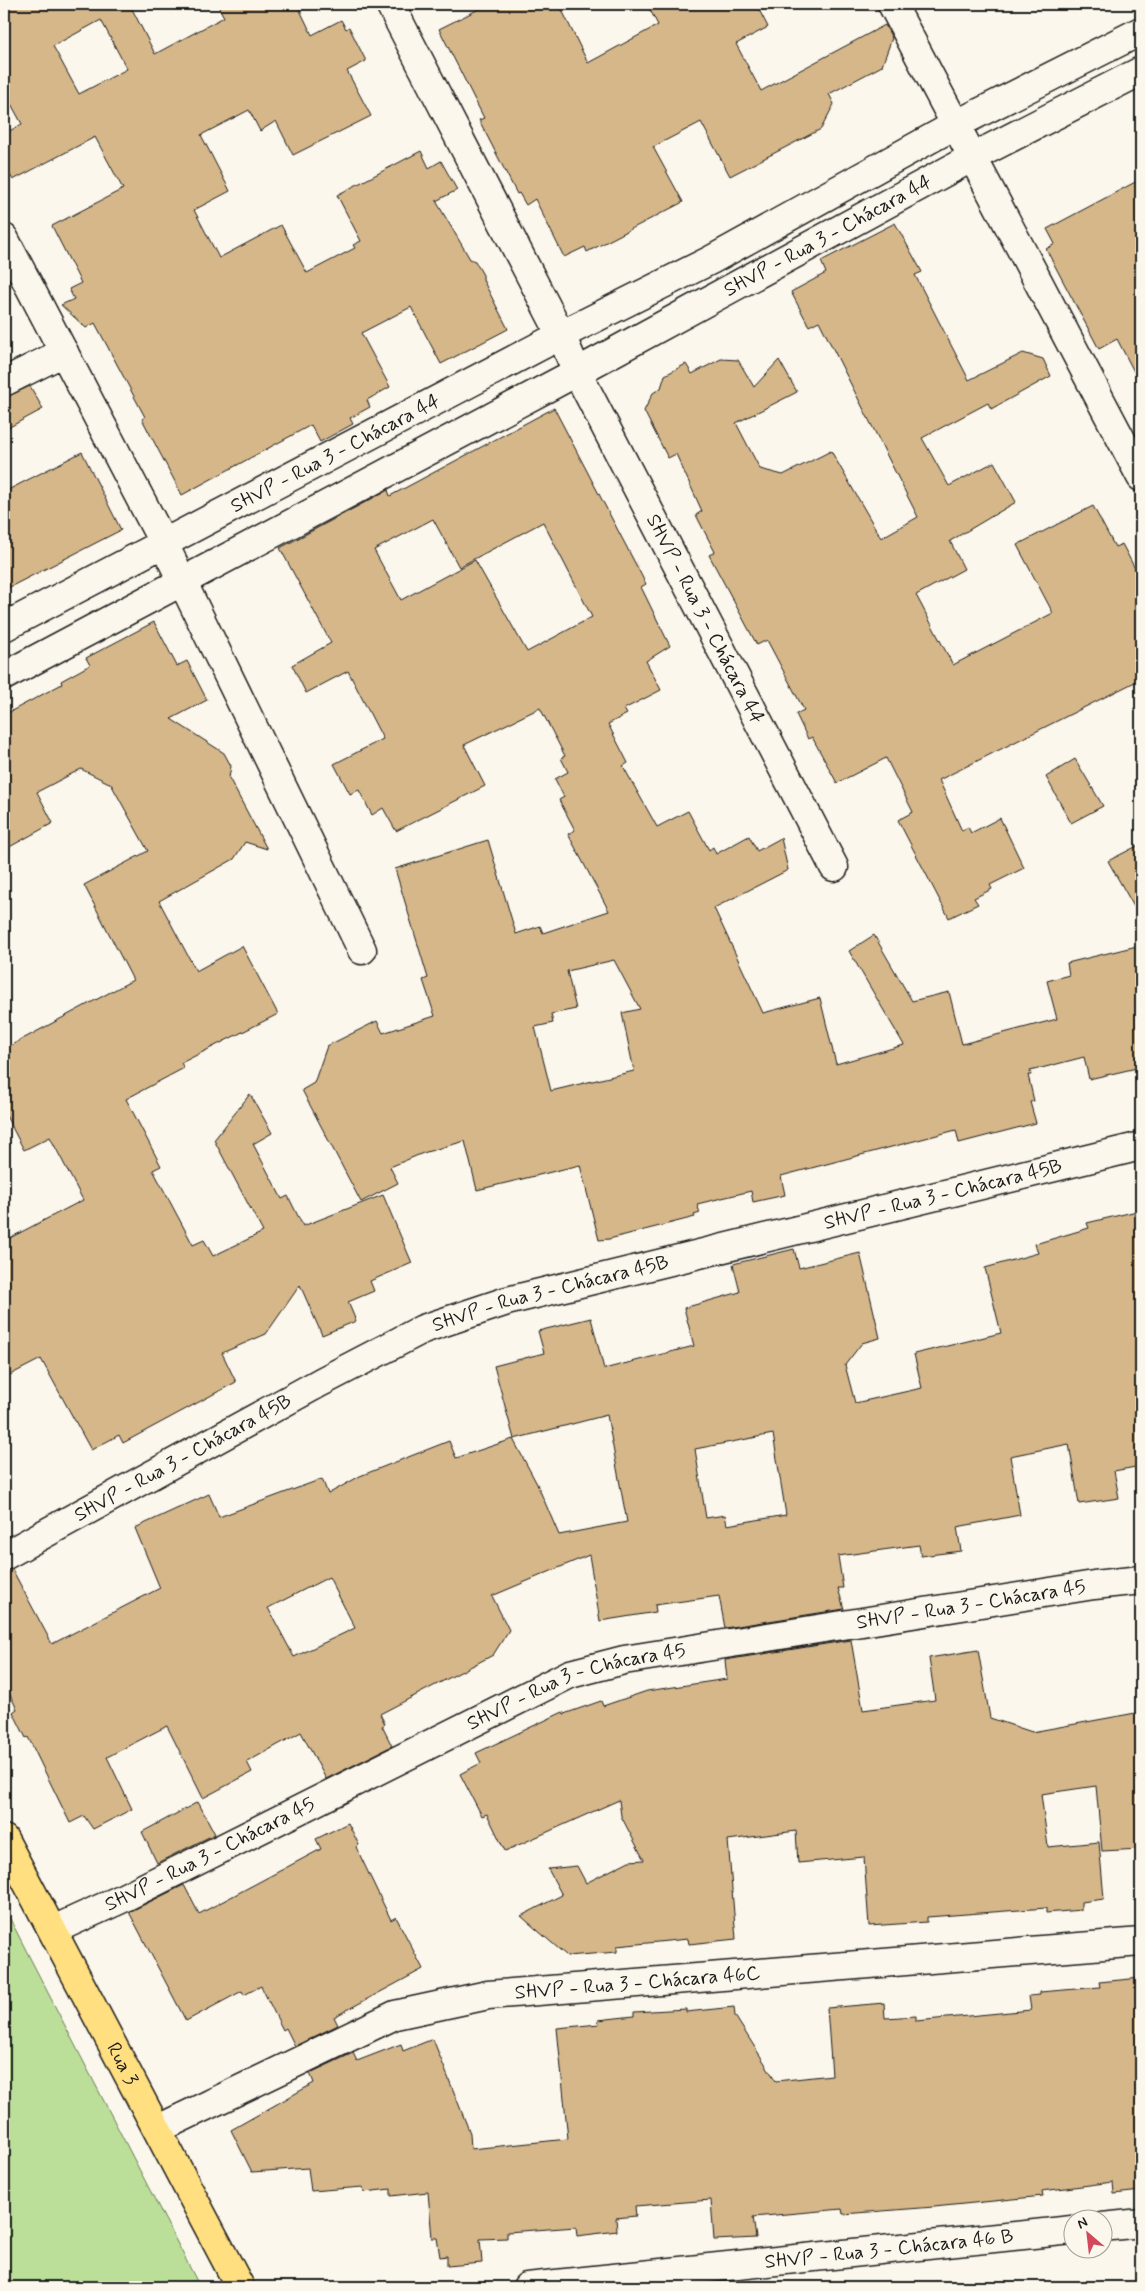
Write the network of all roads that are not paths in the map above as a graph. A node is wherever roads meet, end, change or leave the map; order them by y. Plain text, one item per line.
1 (390, 4) edge
2 (892, 4) edge
3 (1141, 31) edge
4 (1141, 71) edge
5 (956, 124) junction
6 (973, 157) junction
7 (4, 238) edge
8 (561, 335) junction
9 (64, 352) junction
10 (577, 372) junction
11 (4, 382) edge
12 (1141, 477) edge
13 (164, 544) junction
14 (182, 584) junction
15 (4, 627) edge
16 (4, 676) edge
17 (834, 867) dead end
18 (362, 950) dead end
19 (1141, 1146) edge
20 (4, 1556) edge
21 (1141, 1580) edge
22 (4, 1839) edge
23 (53, 1930) junction
24 (1141, 1942) edge
25 (158, 2129) junction
26 (1141, 2223) edge
27 (1112, 2226) edge
28 (1062, 2231) edge
29 (240, 2287) edge
30 (526, 2287) edge

1 - 8 street, SHVP - Rua 3 - Chácara 44
2 - 5 street
3 - 5 street, SHVP - Rua 3 - Chácara 44
4 - 6 street, SHVP - Rua 3 - Chácara 44
5 - 6 street
5 - 8 street, SHVP - Rua 3 - Chácara 44
6 - 10 street, SHVP - Rua 3 - Chácara 44
6 - 12 street
7 - 9 street
8 - 10 street, SHVP - Rua 3 - Chácara 44
8 - 13 street, SHVP - Rua 3 - Chácara 44
9 - 11 street
9 - 13 street
10 - 14 street, SHVP - Rua 3 - Chácara 44
10 - 17 street, SHVP - Rua 3 - Chácara 44
13 - 14 street
13 - 15 street, SHVP - Rua 3 - Chácara 44
14 - 16 street, SHVP - Rua 3 - Chácara 44
14 - 18 street
19 - 20 street, SHVP - Rua 3 - Chácara 45B
21 - 23 street, SHVP - Rua 3 - Chácara 45
22 - 23 main road, Rua 3
23 - 25 main road, Rua 3
24 - 25 street, SHVP - Rua 3 - Chácara 46C
25 - 29 main road, Rua 3
26 - 27 street
28 - 30 street, SHVP - Rua 3 - Chácara 46 B

